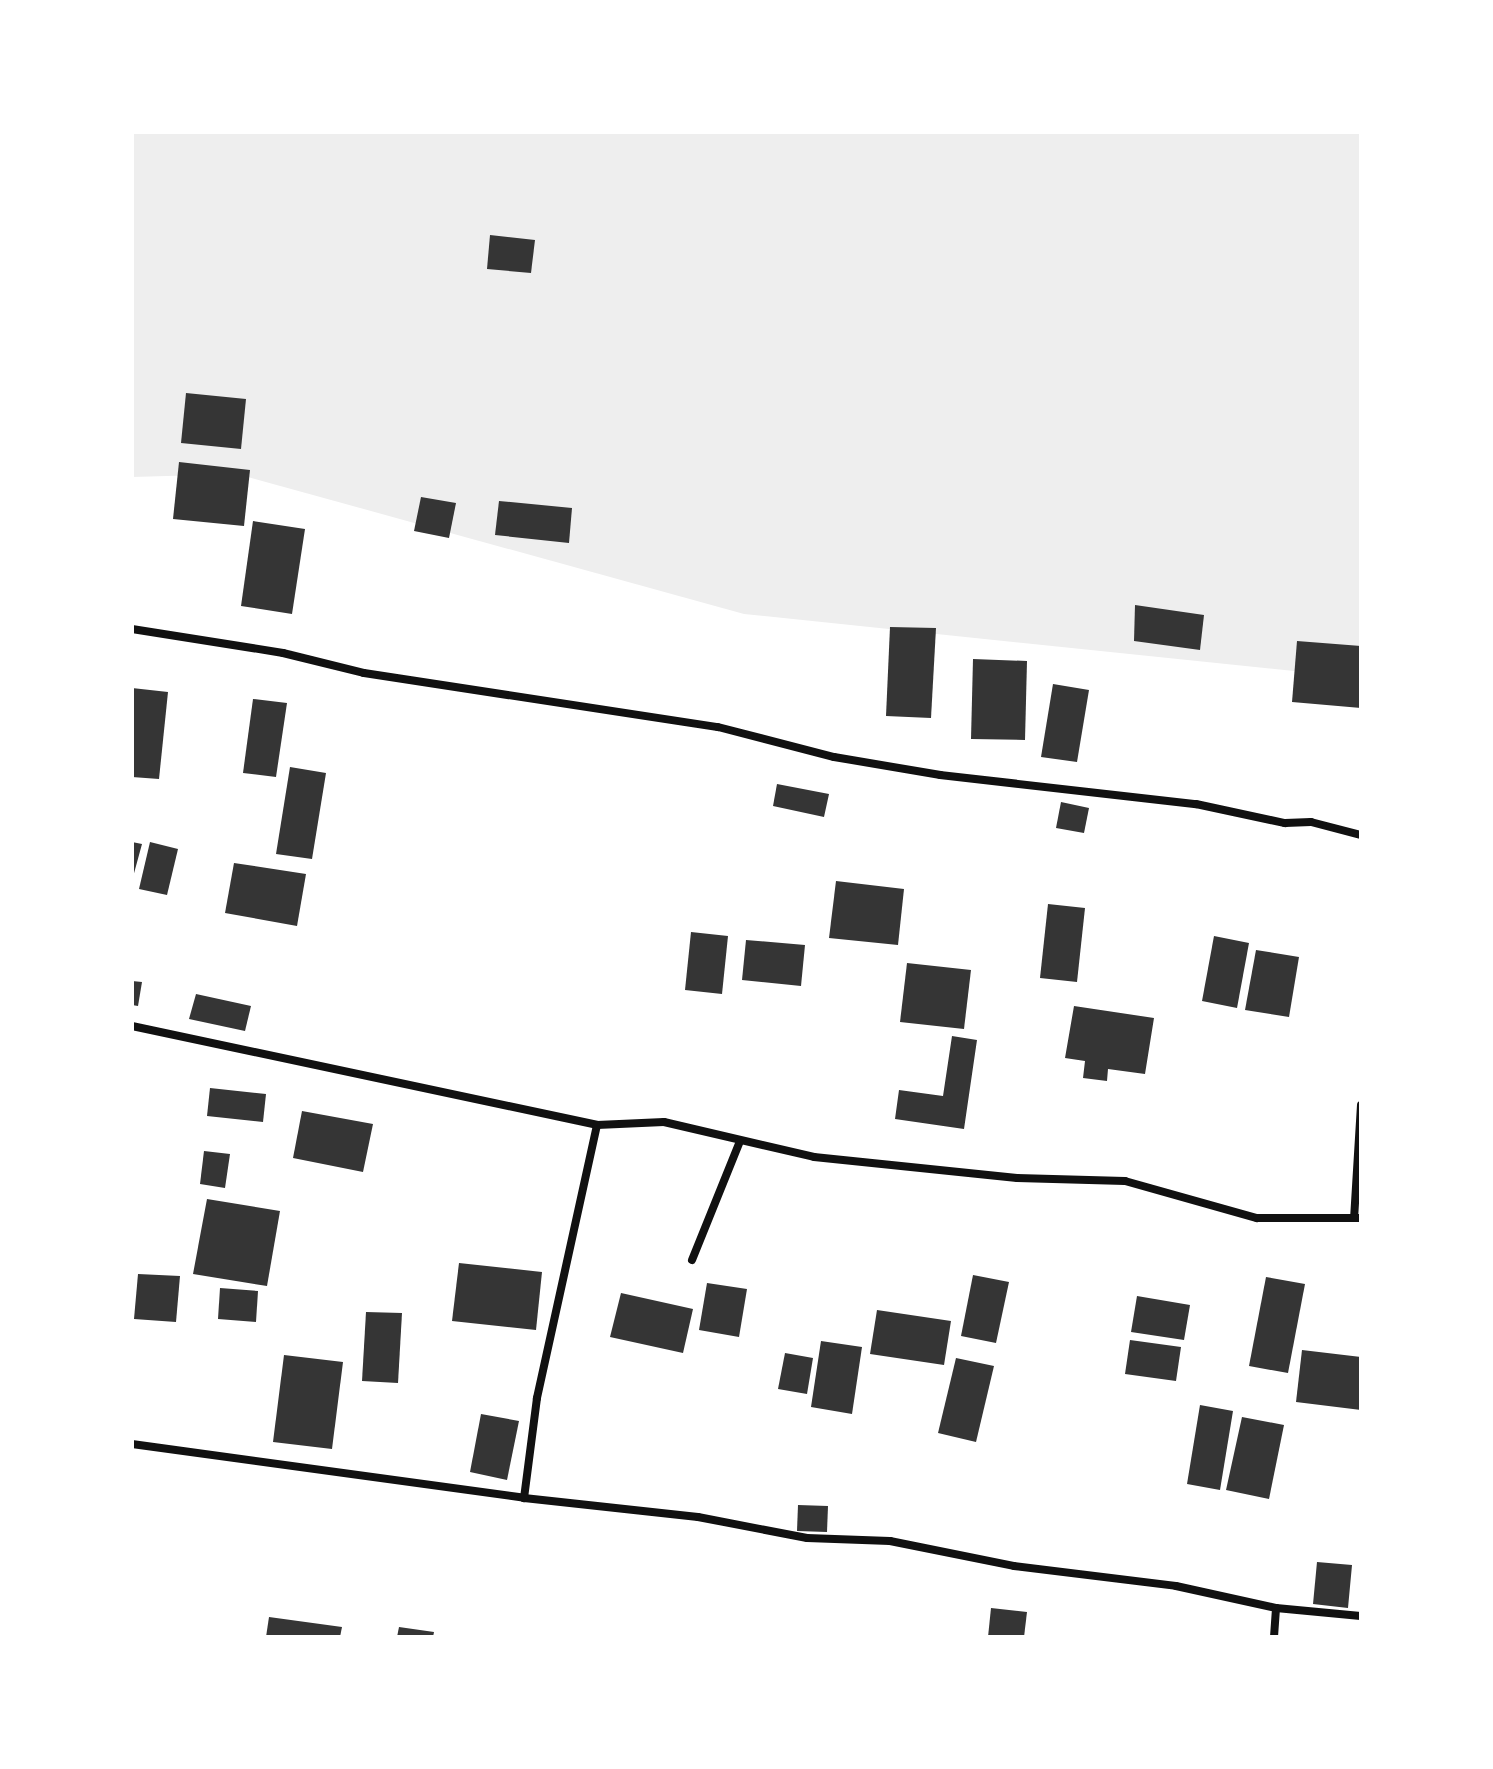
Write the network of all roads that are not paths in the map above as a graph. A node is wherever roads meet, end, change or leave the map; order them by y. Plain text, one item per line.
1 (132, 629) edge
2 (1361, 835) edge
3 (132, 1026) edge
4 (1361, 1105) edge
5 (597, 1125) junction
6 (740, 1141) junction
7 (1358, 1218) edge
8 (692, 1260) dead end
9 (132, 1444) edge
10 (524, 1498) junction
11 (1276, 1608) junction
12 (1361, 1616) edge
13 (1274, 1637) edge

1 - 2 street
3 - 5 street
4 - 7 street
5 - 6 street
5 - 10 street
6 - 7 street
6 - 8 street
9 - 10 street
10 - 11 street
11 - 12 street
11 - 13 street

